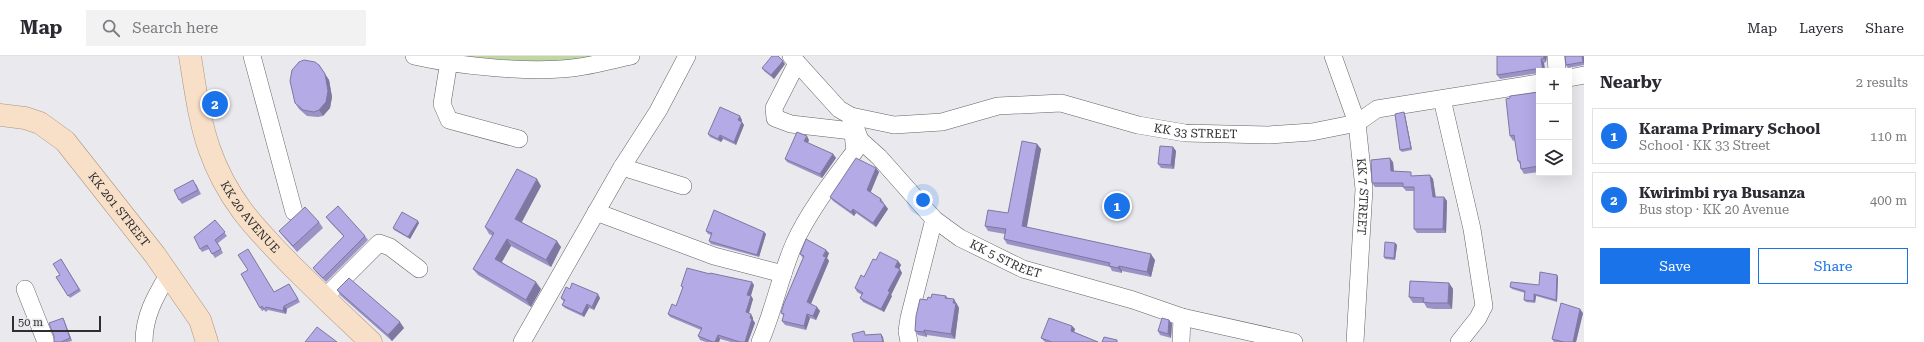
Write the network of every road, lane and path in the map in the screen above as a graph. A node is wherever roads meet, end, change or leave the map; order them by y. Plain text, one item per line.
1 (190, 56) edge
2 (252, 56) edge
3 (414, 56) edge
4 (631, 56) edge
5 (687, 56) edge
6 (1333, 56) edge
7 (1556, 56) edge
8 (794, 60) edge
9 (448, 61) junction
10 (1557, 68) edge
11 (1584, 75) edge
12 (1572, 77) edge
13 (1536, 83) edge
14 (1442, 99) junction
15 (0, 115) edge
16 (852, 123) junction
17 (1356, 123) junction
18 (519, 139) dead end
19 (622, 167) junction
20 (683, 186) dead end
21 (294, 212) dead end
22 (596, 212) junction
23 (934, 219) junction
24 (418, 269) dead end
25 (783, 274) junction
26 (168, 275) junction
27 (25, 289) dead end
28 (324, 298) junction
29 (1182, 317) junction
30 (1266, 339) edge
31 (46, 342) edge
32 (144, 342) edge
33 (207, 342) edge
34 (371, 342) edge
35 (522, 342) edge
36 (760, 342) edge
37 (909, 342) edge
38 (1181, 342) edge
39 (1294, 342) edge
40 (1355, 342) edge
41 (1459, 342) edge

1 - 28 main road, KK 20 AVENUE
2 - 21 street
3 - 9 street
4 - 9 street
5 - 19 street
6 - 17 street, KK 7 STREET
7 - 10 street
8 - 16 street
8 - 16 street, KK 33 STREET
9 - 18 street
11 - 12 street
13 - 14 street, KK 33 STREET
14 - 17 street, KK 33 STREET
14 - 41 street
15 - 26 main road, KK 201 STREET
16 - 17 street, KK 33 STREET
16 - 23 street, KK 5 STREET
16 - 25 street
17 - 40 street, KK 7 STREET
19 - 20 street
19 - 22 street
22 - 25 street
22 - 35 street
23 - 29 street, KK 5 STREET
23 - 37 street
24 - 28 street
25 - 36 street
26 - 32 street
26 - 33 main road, KK 201 STREET
27 - 31 street
28 - 34 main road, KK 20 AVENUE
29 - 30 street, KK 5 STREET
29 - 38 street
30 - 39 street, KK 5 STREET

